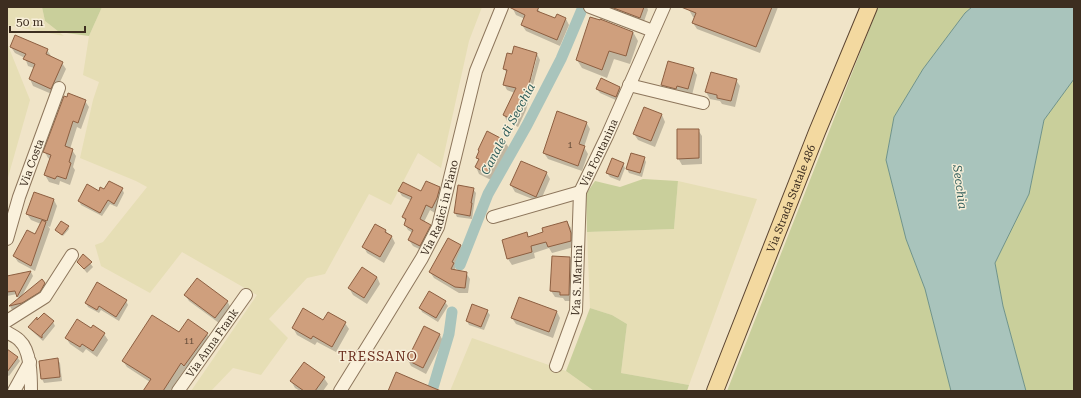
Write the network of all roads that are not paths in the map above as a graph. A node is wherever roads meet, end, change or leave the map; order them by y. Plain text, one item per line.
1 (502, 7) edge
2 (590, 7) edge
3 (664, 7) edge
4 (869, 7) edge
5 (653, 31) junction
6 (629, 85) junction
7 (59, 88) dead end
8 (703, 103) dead end
9 (580, 192) junction
10 (493, 217) dead end
11 (7, 239) edge
12 (72, 255) dead end
13 (246, 295) dead end
14 (7, 321) edge
15 (7, 332) edge
16 (30, 362) junction
17 (556, 366) dead end
18 (14, 391) edge
19 (31, 391) edge
20 (178, 391) edge
21 (340, 391) edge
22 (715, 391) edge

1 - 21 street, Via Radici in Piano
2 - 5 street
3 - 5 street, Via Fontanina
4 - 22 main road, Via Strada Statale 486
5 - 6 street, Via Fontanina
6 - 8 street
6 - 9 street, Via Fontanina
7 - 11 street, Via Costa
9 - 10 street, Via Fontanina
9 - 17 street, Via S. Martini
12 - 14 street
13 - 20 street, Via Anna Frank
15 - 16 street
16 - 18 street
16 - 19 street

